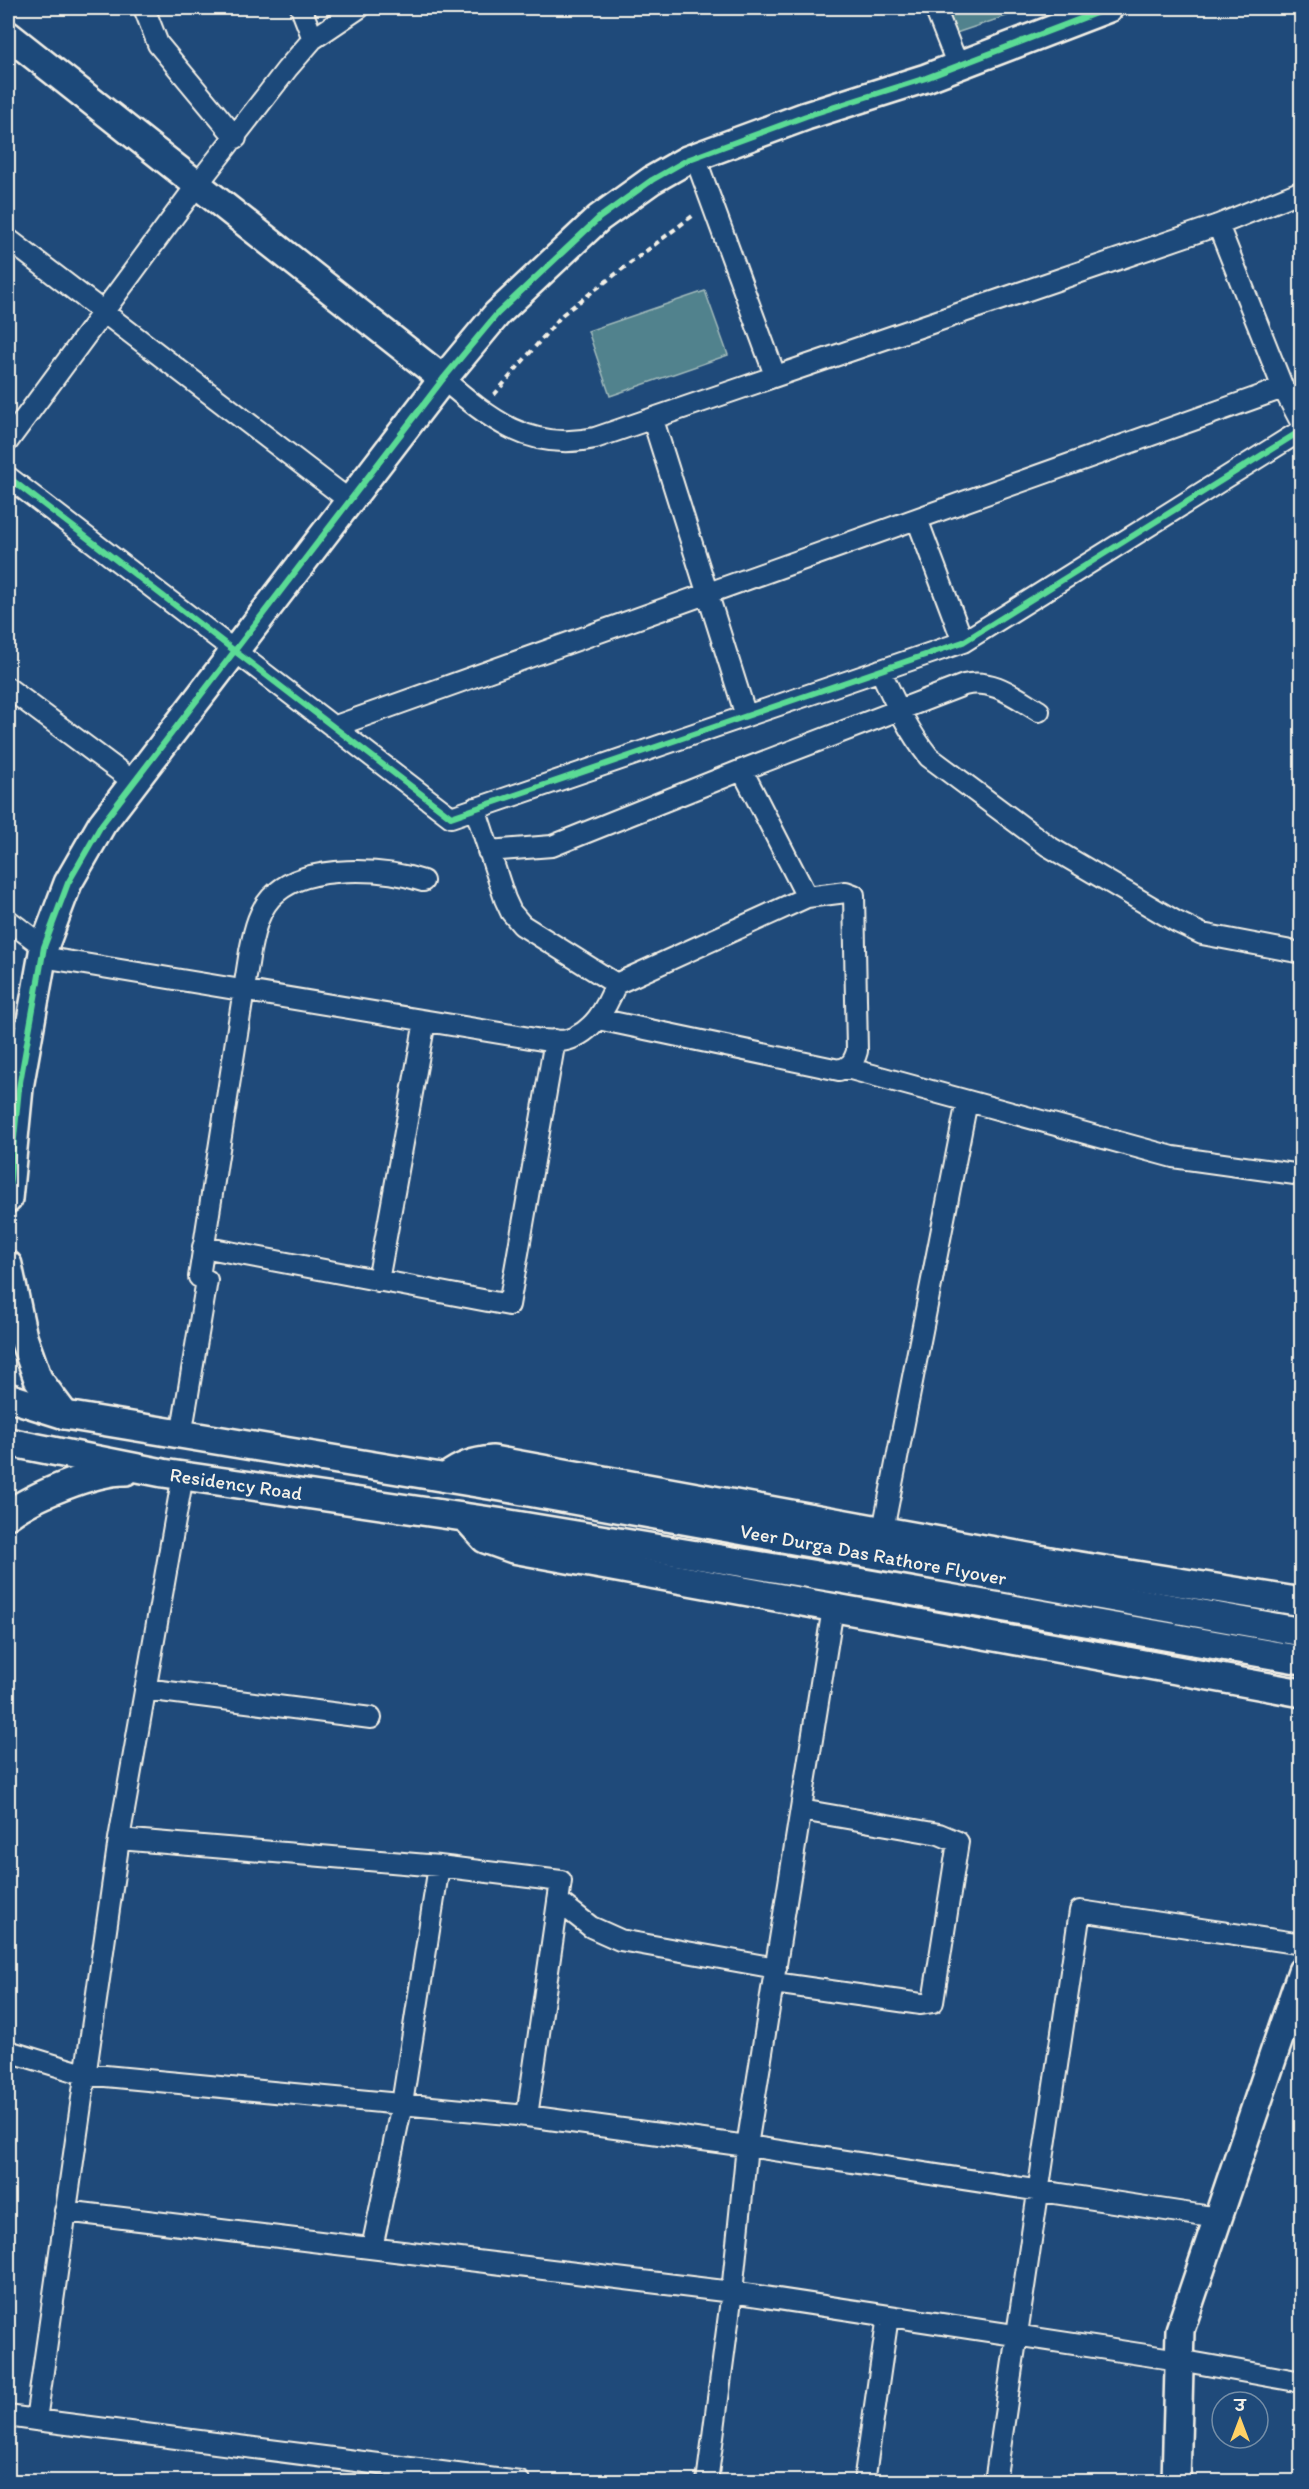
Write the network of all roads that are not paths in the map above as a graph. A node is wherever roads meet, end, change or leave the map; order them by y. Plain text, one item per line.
1 (144, 8) edge
2 (301, 8) edge
3 (359, 8) edge
4 (935, 8) edge
5 (1109, 8) edge
6 (8, 35) edge
7 (313, 39) junction
8 (958, 66) junction
9 (236, 138) junction
10 (695, 157) junction
11 (197, 185) junction
12 (1302, 191) edge
13 (1218, 225) junction
14 (8, 239) edge
15 (104, 311) junction
16 (772, 367) dead end
17 (443, 380) junction
18 (1283, 388) junction
19 (653, 420) junction
20 (1302, 424) edge
21 (1302, 430) edge
22 (8, 441) edge
23 (8, 477) edge
24 (350, 501) junction
25 (917, 519) junction
26 (706, 595) junction
27 (963, 642) junction
28 (234, 652) junction
29 (880, 670) junction
30 (8, 688) edge
31 (899, 711) junction
32 (1039, 711) dead end
33 (746, 716) junction
34 (333, 727) junction
35 (741, 770) junction
36 (134, 783) junction
37 (475, 808) junction
38 (488, 850) junction
39 (423, 881) dead end
40 (807, 897) junction
41 (8, 920) edge
42 (43, 952) junction
43 (1302, 953) edge
44 (616, 984) junction
45 (244, 990) junction
46 (598, 1019) junction
47 (425, 1021) junction
48 (555, 1040) junction
49 (847, 1068) junction
50 (967, 1101) junction
51 (1302, 1175) edge
52 (8, 1199) edge
53 (203, 1247) junction
54 (8, 1265) edge
55 (378, 1281) junction
56 (8, 1397) edge
57 (65, 1416) junction
58 (181, 1436) junction
59 (8, 1442) edge
60 (173, 1474) junction
61 (445, 1478) junction
62 (8, 1515) edge
63 (466, 1518) junction
64 (883, 1530) junction
65 (1302, 1602) edge
66 (833, 1608) junction
67 (1302, 1632) edge
68 (1302, 1660) edge
69 (145, 1689) junction
70 (1302, 1693) edge
71 (371, 1719) dead end
72 (801, 1810) junction
73 (119, 1839) junction
74 (439, 1866) junction
75 (558, 1901) junction
76 (1302, 1944) edge
77 (775, 1975) junction
78 (1299, 1985) edge
79 (8, 2051) edge
80 (84, 2074) junction
81 (402, 2104) junction
82 (527, 2116) junction
83 (747, 2146) junction
84 (1037, 2192) junction
85 (65, 2211) junction
86 (1218, 2218) junction
87 (372, 2248) junction
88 (732, 2292) junction
89 (888, 2316) junction
90 (1016, 2335) junction
91 (1179, 2361) junction
92 (1302, 2382) edge
93 (8, 2416) edge
94 (36, 2420) junction
95 (520, 2481) edge
96 (707, 2481) edge
97 (864, 2481) edge
98 (995, 2481) edge
99 (1176, 2481) edge

1 - 9 street
2 - 7 street
3 - 7 street
4 - 8 street
5 - 8 street
6 - 11 street
7 - 9 street
8 - 10 street
9 - 11 street
10 - 16 street
10 - 17 street
11 - 15 street
11 - 17 street
12 - 13 street
13 - 18 street
13 - 19 street
14 - 15 street
15 - 22 street
15 - 24 street
17 - 19 street
17 - 24 street
18 - 20 street
18 - 25 street
19 - 26 street
21 - 27 street
23 - 28 street
24 - 28 street
25 - 26 street
25 - 27 street
26 - 33 street
26 - 34 street
27 - 29 street
28 - 34 street
28 - 36 street
29 - 31 street
29 - 33 street
30 - 36 street
31 - 32 street
31 - 35 street
31 - 43 street
33 - 37 street
34 - 37 street
35 - 38 street
35 - 40 street
36 - 42 street
37 - 38 street
38 - 44 street
39 - 45 street
40 - 44 street
40 - 49 street
41 - 42 street
42 - 45 street
42 - 52 street
44 - 46 street
45 - 47 street
45 - 53 street
46 - 48 street
46 - 49 street
47 - 48 street
47 - 55 street
48 - 55 street
49 - 50 street
50 - 51 street
50 - 64 street
53 - 55 street
53 - 58 street
54 - 57 street
56 - 57 street, Residency Road
57 - 58 street, Residency Road
58 - 61 street, Residency Road
59 - 60 street, Residency Road
60 - 62 street
60 - 63 street, Residency Road
60 - 69 street
61 - 64 street
61 - 67 street, Veer Durga Das Rathore Flyover
63 - 66 street
63 - 68 street, Veer Durga Das Rathore Flyover
64 - 65 street
66 - 70 street
66 - 72 street
69 - 71 street
69 - 73 street
72 - 77 street
72 - 77 street
73 - 74 street
73 - 80 street
74 - 75 street
74 - 81 street
75 - 77 street
75 - 82 street
76 - 84 street
77 - 83 street
78 - 86 street
79 - 80 street
80 - 81 street
80 - 85 street
81 - 82 street
81 - 87 street
82 - 83 street
83 - 84 street
83 - 88 street
84 - 86 street
84 - 90 street
85 - 87 street
85 - 94 street
86 - 91 street
87 - 88 street
88 - 89 street
88 - 96 street
89 - 90 street
89 - 97 street
90 - 91 street
90 - 98 street
91 - 92 street
91 - 99 street
93 - 94 street
94 - 95 street

